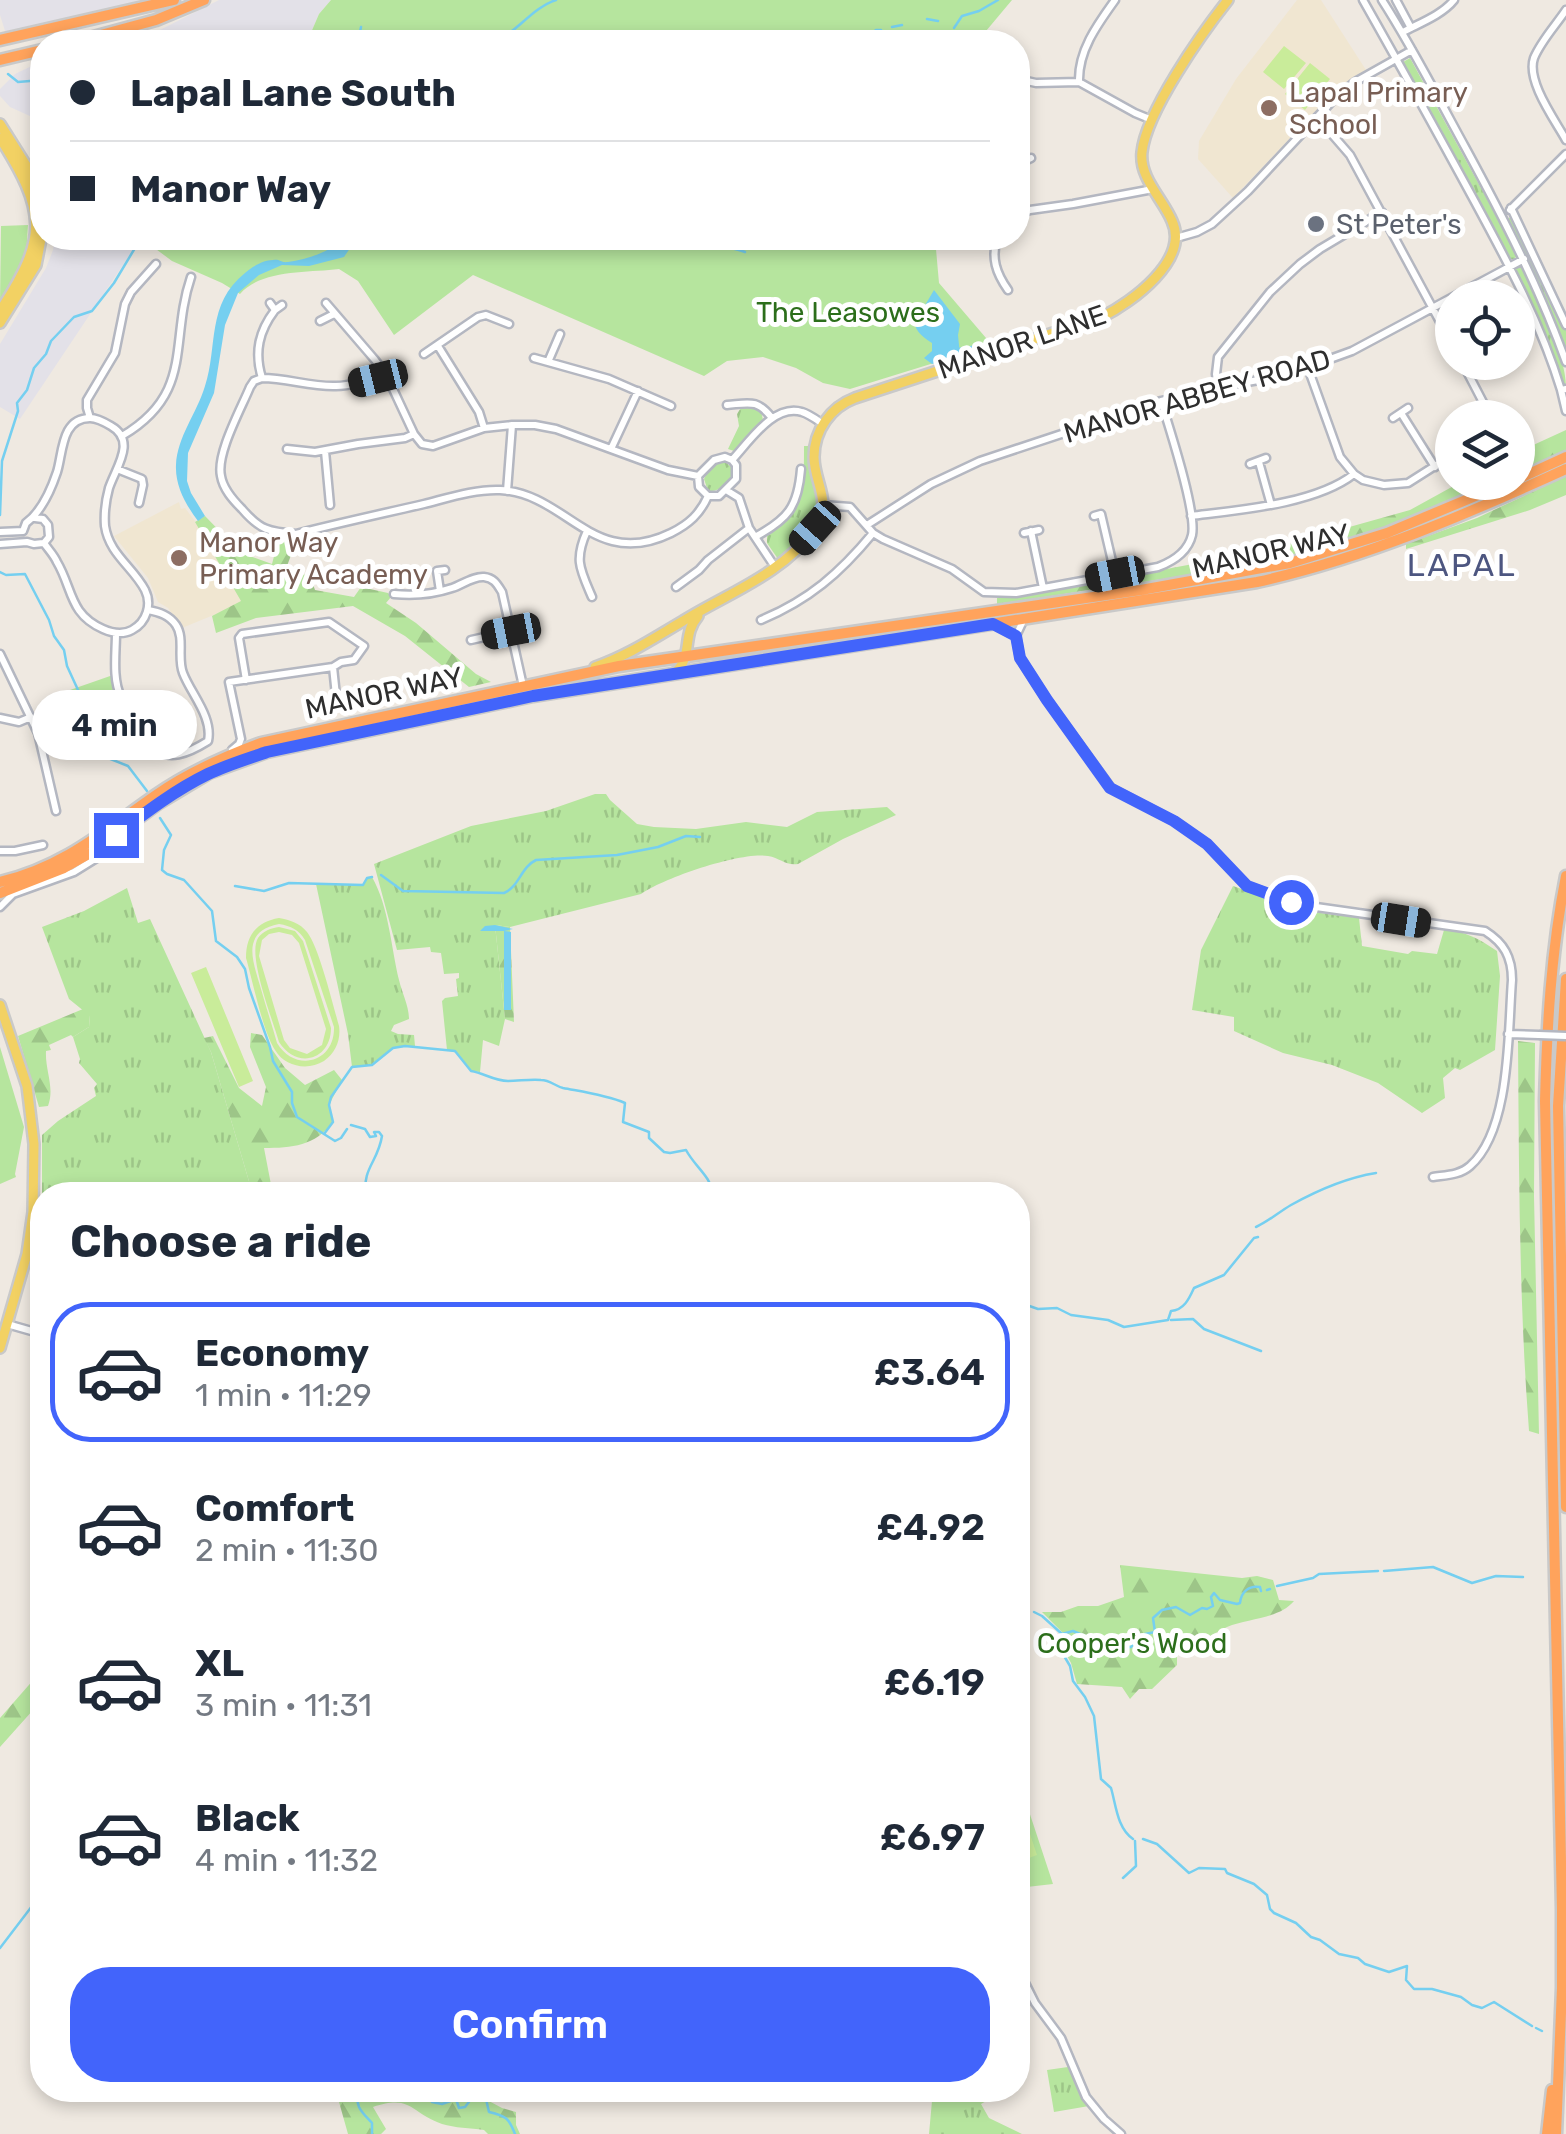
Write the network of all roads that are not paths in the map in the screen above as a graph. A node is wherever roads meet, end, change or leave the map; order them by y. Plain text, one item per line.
1 (204, 0) edge
2 (1115, 0) edge
3 (1228, 0) edge
4 (1363, 0) edge
5 (1382, 0) edge
6 (1396, 0) edge
7 (1454, 0) edge
8 (167, 1) edge
9 (1566, 10) edge
10 (43, 30) edge
11 (119, 30) edge
12 (1407, 30) junction
13 (30, 33) edge
14 (0, 40) edge
15 (1412, 50) junction
16 (30, 53) edge
17 (1397, 58) junction
18 (0, 60) edge
19 (1030, 82) edge
20 (1079, 82) junction
21 (1317, 117) junction
22 (1152, 120) junction
23 (0, 124) edge
24 (0, 138) edge
25 (1566, 140) edge
26 (1566, 154) edge
27 (30, 182) edge
28 (30, 183) edge
29 (1153, 188) junction
30 (1511, 208) junction
31 (1030, 212) edge
32 (1382, 212) junction
33 (1503, 216) junction
34 (1176, 238) junction
35 (33, 250) edge
36 (39, 250) edge
37 (994, 250) edge
38 (1524, 259) junction
39 (1510, 266) junction
40 (154, 270) dead end
41 (190, 277) dead end
42 (1008, 290) dead end
43 (326, 302) dead end
44 (276, 306) dead end
45 (1433, 308) junction
46 (0, 311) edge
47 (1435, 312) edge
48 (334, 314) junction
49 (320, 320) dead end
50 (0, 323) edge
51 (509, 324) dead end
52 (1566, 325) edge
53 (560, 334) dead end
54 (438, 346) junction
55 (424, 354) dead end
56 (534, 358) dead end
57 (548, 362) junction
58 (1566, 362) edge
59 (1308, 368) junction
60 (262, 378) junction
61 (378, 378) junction
62 (1218, 388) junction
63 (1564, 390) edge
64 (638, 391) junction
65 (1161, 401) junction
66 (727, 405) dead end
67 (671, 406) dead end
68 (1566, 412) edge
69 (1401, 413) dead end
70 (90, 418) junction
71 (772, 418) junction
72 (512, 424) junction
73 (823, 424) junction
74 (484, 428) junction
75 (414, 434) junction
76 (122, 436) junction
77 (305, 439) dead end
78 (287, 449) dead end
79 (611, 449) junction
80 (305, 451) junction
81 (325, 451) junction
82 (732, 460) junction
83 (1565, 460) edge
84 (1258, 461) dead end
85 (1435, 467) joint
86 (117, 468) junction
87 (801, 469) dead end
88 (1535, 472) edge
89 (1354, 474) junction
90 (698, 476) junction
91 (508, 490) junction
92 (726, 490) junction
93 (708, 496) junction
94 (1467, 500) edge
95 (139, 503) dead end
96 (330, 505) dead end
97 (822, 505) junction
98 (1271, 505) junction
99 (1101, 514) dead end
100 (1191, 516) junction
101 (35, 518) junction
102 (867, 524) junction
103 (749, 528) junction
104 (23, 531) junction
105 (587, 531) junction
106 (1031, 531) dead end
107 (0, 532) edge
108 (873, 533) junction
109 (755, 536) junction
110 (27, 542) junction
111 (716, 542) dead end
112 (44, 543) junction
113 (0, 544) edge
114 (723, 549) junction
115 (776, 568) junction
116 (438, 570) dead end
117 (680, 573) dead end
118 (1115, 574) junction
119 (686, 581) junction
120 (676, 586) dead end
121 (1043, 588) junction
122 (440, 592) junction
123 (394, 594) dead end
124 (592, 597) dead end
125 (767, 607) dead end
126 (148, 610) junction
127 (704, 610) junction
128 (771, 616) junction
129 (760, 620) dead end
130 (1024, 620) junction
131 (677, 624) junction
132 (993, 624) junction
133 (689, 628) junction
134 (511, 631) junction
135 (116, 633) junction
136 (1016, 636) junction
137 (472, 640) dead end
138 (712, 652) junction
139 (0, 654) edge
140 (687, 656) junction
141 (333, 668) junction
142 (674, 674) junction
143 (569, 676) junction
144 (246, 680) junction
145 (523, 686) junction
146 (360, 700) dead end
147 (337, 705) junction
148 (320, 706) dead end
149 (132, 712) junction
150 (31, 717) junction
151 (0, 718) edge
152 (240, 732) junction
153 (92, 740) dead end
154 (261, 744) junction
155 (222, 757) junction
156 (56, 811) dead end
157 (43, 845) dead end
158 (111, 849) dead end
159 (0, 852) edge
160 (1566, 876) edge
161 (0, 882) edge
162 (24, 887) junction
163 (0, 892) edge
164 (0, 907) edge
165 (1566, 978) edge
166 (0, 1005) edge
167 (1508, 1034) junction
168 (1566, 1036) edge
169 (1433, 1178) dead end
170 (33, 1182) edge
171 (30, 1230) edge
172 (7, 1324) junction
173 (30, 1331) edge
174 (0, 1348) edge
175 (1566, 1506) edge
176 (1030, 1993) edge
177 (1561, 2005) junction
178 (1121, 2134) edge
179 (1547, 2134) edge
180 (1556, 2134) edge

1 - 11 highway
2 - 20 street
3 - 22 main road
4 - 17 street
5 - 12 street
6 - 12 street
7 - 12 street
8 - 10 highway
9 - 25 street
12 - 15 street
13 - 14 highway
15 - 17 street
15 - 33 street
16 - 18 highway
17 - 21 street
17 - 39 street
19 - 20 street
20 - 22 street
21 - 32 street
21 - 34 street
22 - 29 main road
23 - 27 main road
24 - 28 main road
26 - 30 street
29 - 31 street
29 - 34 main road
30 - 33 street
30 - 52 street
32 - 45 street
32 - 62 street
33 - 38 street
34 - 73 main road, MANOR LANE
35 - 46 main road
36 - 50 main road
37 - 42 street
38 - 39 street, MANOR ABBEY ROAD
38 - 58 street
39 - 45 street, MANOR ABBEY ROAD
39 - 63 street
40 - 70 street
41 - 76 street
43 - 48 street
44 - 60 street
45 - 47 street
45 - 59 street, MANOR ABBEY ROAD
48 - 49 street
48 - 61 street
51 - 54 street
53 - 57 street
54 - 55 street
54 - 74 street
56 - 57 street
57 - 64 street
59 - 62 street, MANOR ABBEY ROAD
59 - 89 street
60 - 61 street
60 - 91 street
61 - 75 street
62 - 65 street, MANOR ABBEY ROAD
63 - 68 street
64 - 67 street
64 - 79 street
65 - 100 street
65 - 102 street, MANOR ABBEY ROAD
66 - 71 street
69 - 85 street
70 - 76 street
70 - 101 street
71 - 73 street
71 - 82 street
72 - 74 street
72 - 79 street
72 - 91 street
73 - 97 main road
74 - 75 street
75 - 81 street
76 - 86 street
77 - 80 street
78 - 80 street
79 - 90 street
80 - 81 street
81 - 96 street
82 - 90 street
82 - 92 street
83 - 88 highway, MANOR WAY
83 - 130 highway, MANOR WAY
84 - 98 street
85 - 89 street
86 - 95 street
86 - 126 street
87 - 109 street
89 - 98 street
90 - 93 street
91 - 105 street
92 - 93 street
92 - 103 street
93 - 105 street
94 - 138 highway, MANOR WAY
97 - 102 street
97 - 115 main road
98 - 100 street
99 - 118 street
100 - 118 street
101 - 104 street
101 - 112 street
102 - 108 street
103 - 109 street
103 - 114 street
104 - 107 street
104 - 110 street
105 - 124 street
106 - 121 street
108 - 121 street
108 - 128 street
109 - 115 street
110 - 112 street
110 - 113 street
111 - 114 street
112 - 135 street
114 - 119 street
115 - 127 main road
116 - 122 street
117 - 119 street
118 - 121 street
119 - 120 street
122 - 123 street
122 - 134 street
125 - 128 street
126 - 135 street
126 - 149 street
127 - 131 main road
127 - 133 main road
128 - 129 street
130 - 132 highway, MANOR WAY
130 - 136 street
131 - 133 main road
131 - 143 main road
132 - 136 street
132 - 142 highway, MANOR WAY
133 - 138 main road
133 - 140 main road
134 - 137 street
134 - 145 street
135 - 149 street
136 - 167 street
138 - 140 highway, MANOR WAY
139 - 150 street
140 - 142 main road
140 - 143 highway, MANOR WAY
141 - 144 street
141 - 144 street
141 - 147 street
142 - 162 highway, MANOR WAY
143 - 145 highway, MANOR WAY
144 - 152 street
145 - 154 highway, MANOR WAY
146 - 147 street
147 - 148 street
149 - 153 street
150 - 151 street
150 - 156 street
152 - 154 street
152 - 155 street
154 - 155 highway, MANOR WAY
155 - 161 highway, MANOR WAY
157 - 159 street
158 - 162 street
160 - 177 highway
162 - 163 highway, MANOR WAY
162 - 164 street
165 - 175 highway
166 - 170 main road
167 - 168 street, bridge
167 - 169 street
171 - 172 main road
172 - 173 street
172 - 174 main road
176 - 178 street
177 - 179 highway
177 - 180 highway

